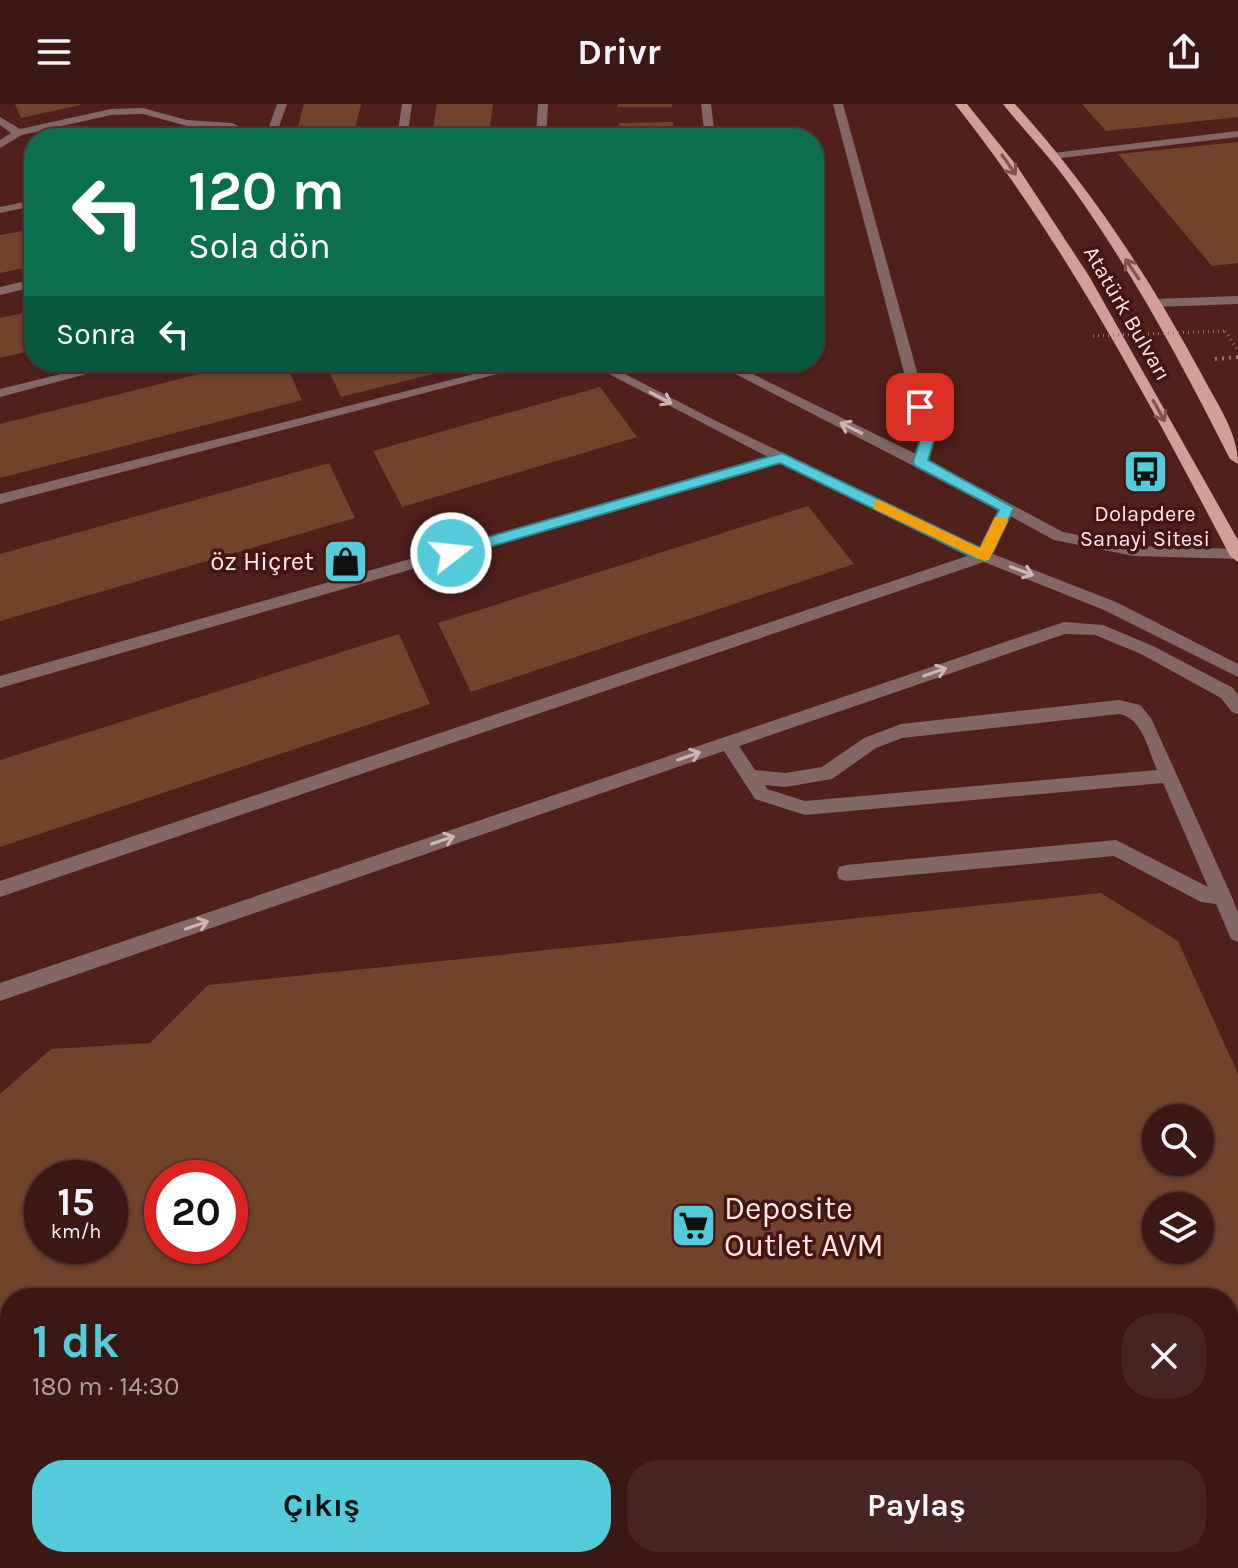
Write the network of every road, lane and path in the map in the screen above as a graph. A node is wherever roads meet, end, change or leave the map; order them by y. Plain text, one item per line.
1 (282, 104) edge
2 (407, 104) edge
3 (543, 104) edge
4 (706, 104) edge
5 (838, 104) edge
6 (961, 104) edge
7 (1009, 104) edge
8 (145, 108) edge
9 (0, 120) edge
10 (187, 123) junction
11 (40, 128) edge
12 (187, 128) edge
13 (236, 128) edge
14 (274, 128) edge
15 (403, 128) edge
16 (542, 128) edge
17 (709, 128) edge
18 (24, 132) edge
19 (18, 133) junction
20 (1238, 134) edge
21 (0, 145) edge
22 (1053, 156) junction
23 (24, 205) edge
24 (0, 210) edge
25 (24, 285) edge
26 (0, 291) edge
27 (1238, 300) edge
28 (1154, 303) junction
29 (1093, 336) dead end
30 (1238, 351) edge
31 (85, 372) edge
32 (498, 372) edge
33 (612, 372) edge
34 (746, 372) edge
35 (0, 393) edge
36 (782, 458) junction
37 (1238, 459) edge
38 (920, 462) junction
39 (0, 499) edge
40 (1007, 508) junction
41 (1238, 555) edge
42 (984, 556) junction
43 (1238, 671) edge
44 (0, 682) edge
45 (1238, 707) edge
46 (728, 743) junction
47 (826, 774) junction
48 (1167, 776) junction
49 (750, 777) junction
50 (837, 808) junction
51 (846, 873) dead end
52 (0, 889) edge
53 (1222, 895) junction
54 (1238, 933) edge
55 (0, 992) edge

1 - 14 lane
2 - 15 lane
3 - 16 lane
4 - 17 lane
5 - 38 lane
6 -> 41 main road, Atatürk Bulvarı
7 - 22 main road, Atatürk Bulvarı
8 - 10 lane
8 - 11 lane
9 - 19 lane
10 - 12 lane
10 - 13 lane
18 - 19 lane
19 - 21 lane
20 - 22 lane
28 -> 22 main road, Atatürk Bulvarı
23 - 24 lane
25 - 26 lane
27 - 28 street
28 - 37 main road, Atatürk Bulvarı
29 - 30 path, bridge
31 - 35 lane
32 - 39 lane
33 -> 36 lane
38 -> 34 lane
36 - 42 lane
36 - 44 lane
38 - 40 lane
40 - 41 lane
40 - 42 lane
42 -> 43 lane
42 - 52 lane
46 -> 45 lane
46 - 49 lane
55 -> 46 lane
47 - 48 lane
47 - 49 lane
47 - 50 lane
48 - 50 lane
48 - 53 lane
49 - 50 lane
51 - 53 lane
53 - 54 lane

